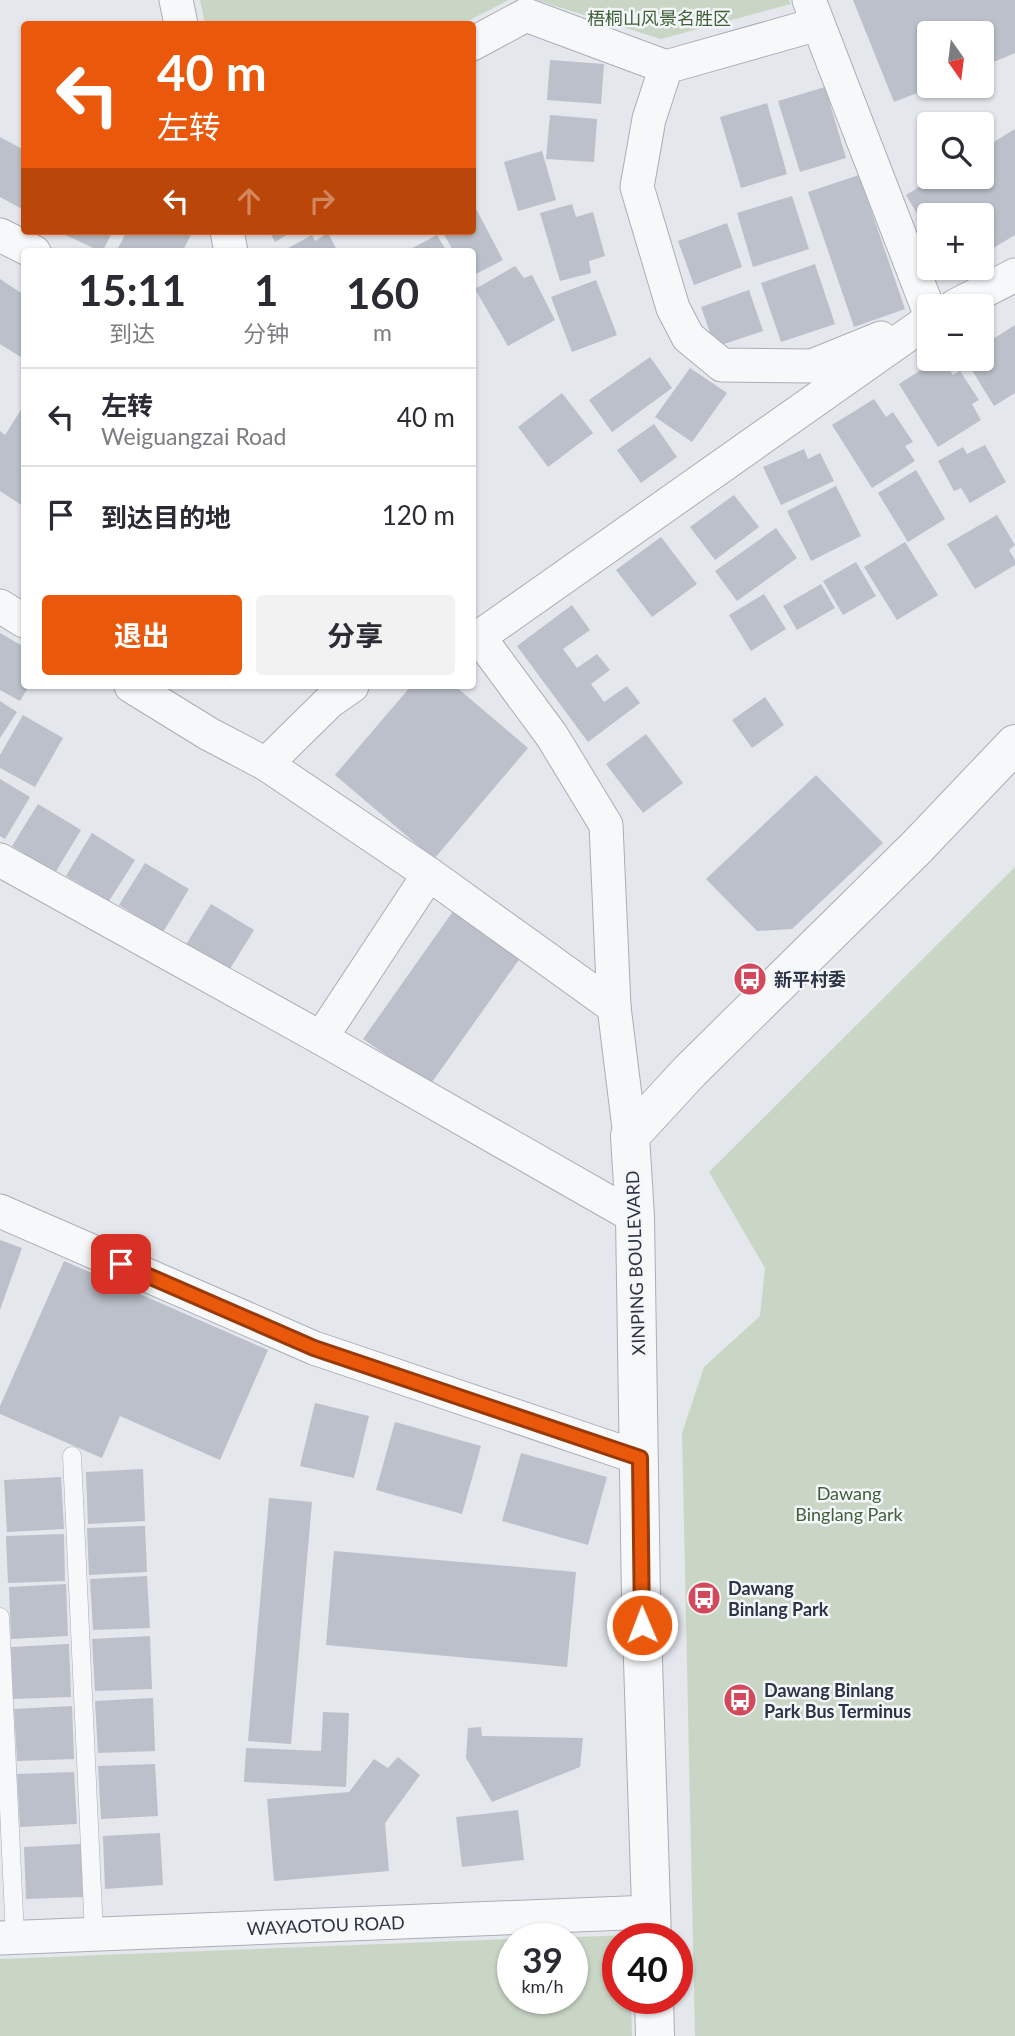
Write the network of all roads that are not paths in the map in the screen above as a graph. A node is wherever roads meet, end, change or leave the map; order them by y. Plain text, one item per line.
1 (176, 0) edge
2 (814, 12) edge
3 (180, 21) edge
4 (476, 42) edge
5 (666, 67) junction
6 (0, 235) edge
7 (26, 248) edge
8 (1015, 275) edge
9 (922, 294) edge
10 (978, 294) edge
11 (917, 324) edge
12 (917, 327) edge
13 (1, 606) edge
14 (21, 619) edge
15 (476, 634) edge
16 (476, 636) edge
17 (136, 689) edge
18 (348, 689) edge
19 (1015, 744) edge
20 (266, 764) junction
21 (0, 860) edge
22 (429, 874) junction
23 (614, 1007) junction
24 (321, 1038) junction
25 (630, 1136) junction
26 (0, 1211) edge
27 (635, 1217) junction
28 (72, 1456) dead end
29 (640, 1458) junction
30 (0, 1617) edge
31 (651, 1923) edge
32 (602, 1927) edge
33 (94, 1934) junction
34 (8, 1937) edge
35 (654, 2014) edge
36 (655, 2036) edge

1 - 3 street
2 - 5 street
2 - 9 street
4 - 5 street
5 - 11 street
6 - 7 street
8 - 10 street
12 - 15 street
13 - 14 street
16 - 23 street
17 - 20 street
18 - 20 street
19 - 25 street
20 - 22 street
21 - 24 street
22 - 23 street
22 - 24 street
23 - 25 street
24 - 27 street
25 - 27 street, XINPING BOULEVARD
26 - 29 street
27 - 29 street, XINPING BOULEVARD
28 - 33 lane
29 - 31 street, XINPING BOULEVARD
30 - 34 lane
32 - 33 street, WAYAOTOU ROAD
33 - 34 street, WAYAOTOU ROAD
35 - 36 street

